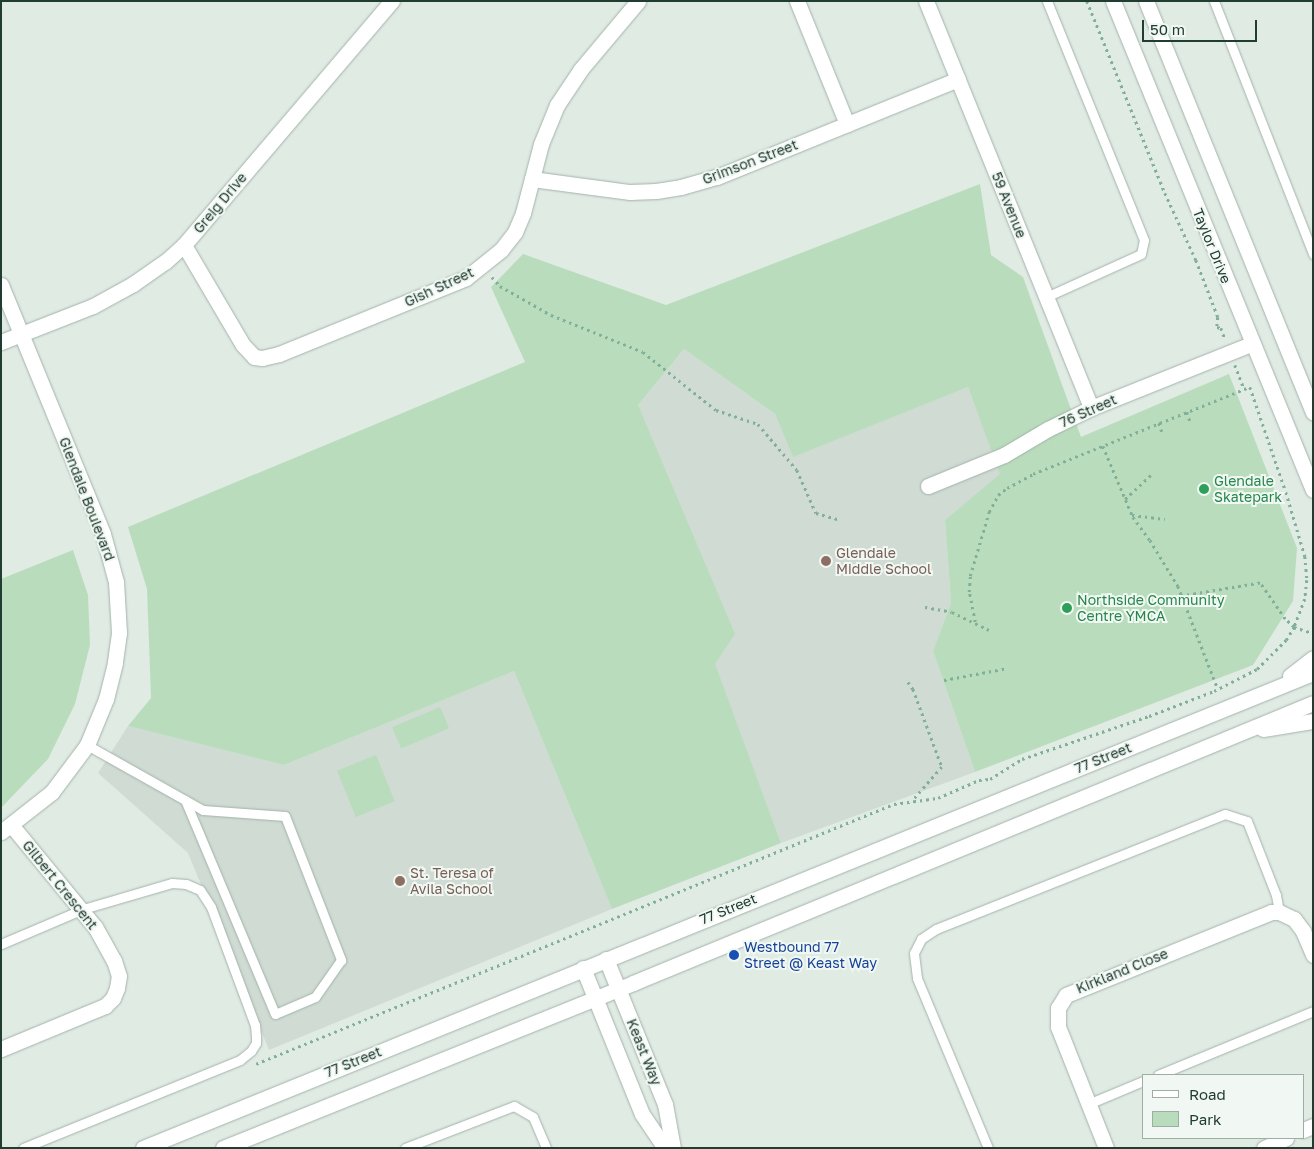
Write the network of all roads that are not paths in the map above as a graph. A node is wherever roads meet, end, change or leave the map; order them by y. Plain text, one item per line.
1 (392, 1) edge
2 (638, 1) edge
3 (797, 1) edge
4 (926, 1) edge
5 (1047, 1) edge
6 (1112, 1) edge
7 (1146, 1) edge
8 (1214, 1) edge
9 (958, 78) junction
10 (847, 124) junction
11 (532, 179) junction
12 (184, 244) junction
13 (1313, 254) edge
14 (1, 285) edge
15 (1046, 297) junction
16 (21, 335) junction
17 (1, 342) edge
18 (1251, 344) junction
19 (1091, 408) junction
20 (1313, 412) edge
21 (928, 486) dead end
22 (1313, 490) edge
23 (1313, 658) edge
24 (1313, 673) edge
25 (1258, 695) junction
26 (1313, 703) edge
27 (1313, 721) edge
28 (1232, 735) junction
29 (87, 745) junction
30 (185, 800) junction
31 (7, 829) edge
32 (82, 910) junction
33 (1279, 912) junction
34 (1, 944) edge
35 (1313, 955) edge
36 (606, 959) junction
37 (582, 968) junction
38 (618, 989) junction
39 (595, 998) junction
40 (1313, 1011) edge
41 (1, 1049) edge
42 (1160, 1074) edge
43 (1142, 1082) edge
44 (1088, 1104) junction
45 (1284, 1139) edge
46 (23, 1148) edge
47 (143, 1148) edge
48 (223, 1148) edge
49 (405, 1148) edge
50 (546, 1148) edge
51 (665, 1148) edge
52 (673, 1148) edge
53 (988, 1148) edge
54 (1106, 1148) edge
55 (1264, 1148) edge

1 - 12 street, Greig Drive
2 - 11 street, Gish Street
3 - 10 street
4 - 9 street, 59 Avenue
5 - 15 lane
6 - 18 street, Taylor Drive
7 - 20 street
8 - 13 lane
9 - 10 street, Grimson Street
9 - 15 street, 59 Avenue
10 - 11 street, Grimson Street
11 - 12 street, Gish Street
12 - 16 street, Greig Drive
14 - 16 street, Glendale Boulevard
15 - 19 street, 59 Avenue
16 - 17 street, Greig Drive
16 - 29 street, Glendale Boulevard
18 - 19 street, 76 Street
18 - 22 street, Taylor Drive
19 - 21 street, 76 Street
23 - 25 street
24 - 25 street, 77 Street
25 - 36 street, 77 Street
26 - 28 street, 77 Street
27 - 28 street
28 - 38 street, 77 Street
29 - 30 lane
29 - 31 street, Glendale Boulevard
30 - 30 lane
31 - 32 street, Gilbert Crescent
32 - 34 lane
32 - 41 street, Gilbert Crescent
32 - 46 lane
33 - 35 street
33 - 44 street, Kirkland Close
33 - 53 lane
36 - 37 street, 77 Street
36 - 38 street, Keast Way
37 - 39 street, Keast Way
37 - 47 street, 77 Street
38 - 39 street, 77 Street
38 - 52 street, Keast Way
39 - 48 street, 77 Street
39 - 51 street, Keast Way
40 - 42 lane
43 - 44 lane
44 - 54 street, Kirkland Close
45 - 55 street
49 - 50 lane

